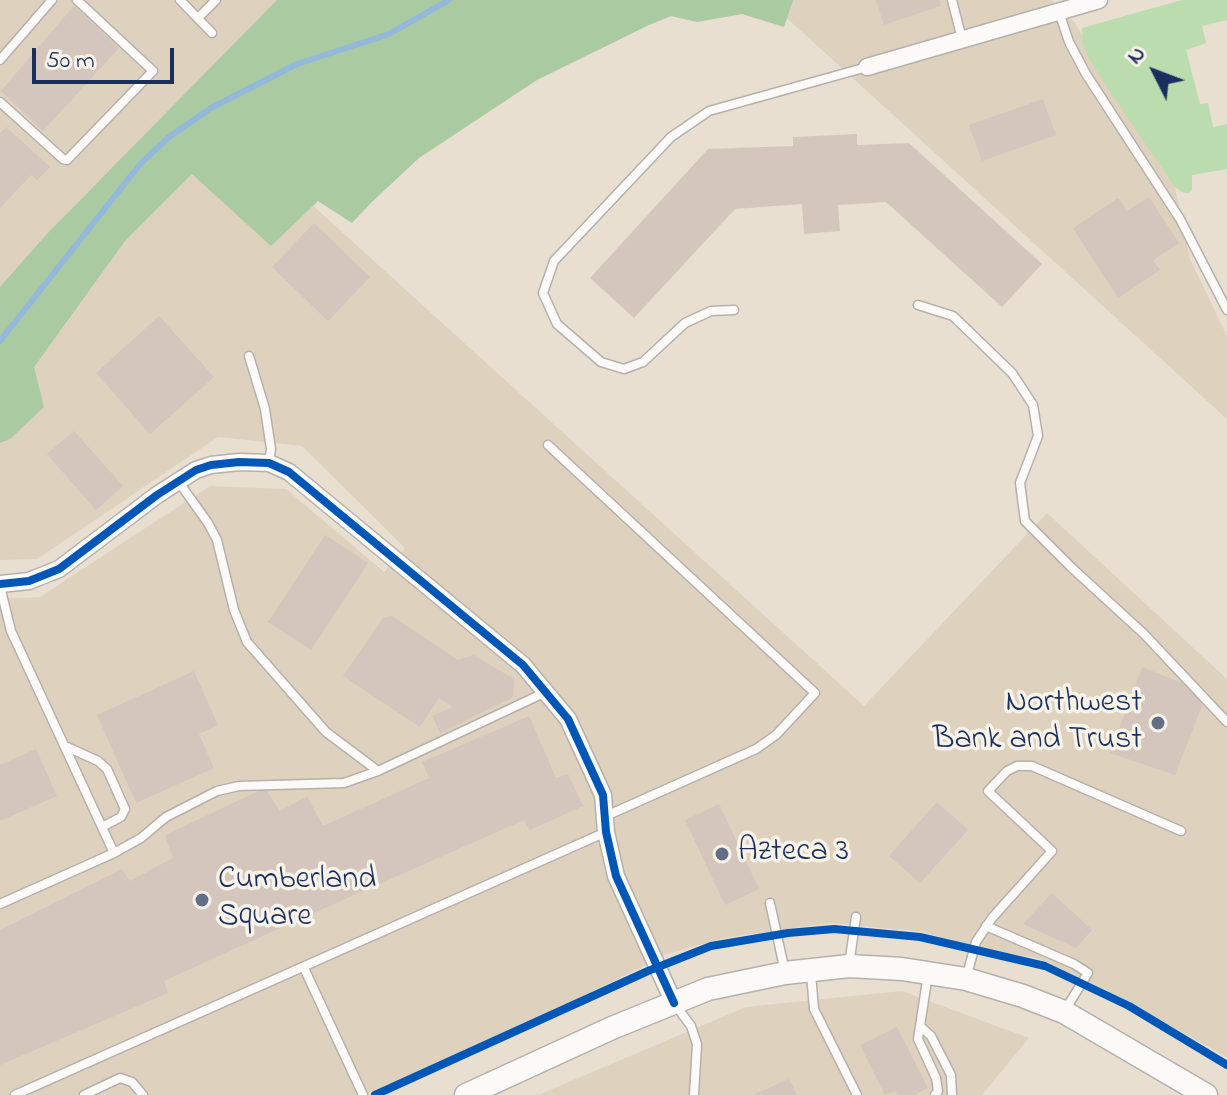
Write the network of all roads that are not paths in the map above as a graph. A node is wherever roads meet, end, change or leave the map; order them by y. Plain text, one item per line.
1 (52, 0) edge
2 (77, 0) edge
3 (180, 0) edge
4 (216, 0) edge
5 (952, 0) edge
6 (1099, 0) edge
7 (1058, 11) junction
8 (198, 18) junction
9 (212, 33) dead end
10 (962, 39) junction
11 (0, 60) edge
12 (867, 67) joint
13 (0, 102) edge
14 (918, 305) dead end
15 (734, 310) dead end
16 (1227, 310) edge
17 (249, 356) dead end
18 (548, 445) dead end
19 (269, 463) junction
20 (178, 481) junction
21 (0, 585) edge
22 (547, 691) junction
23 (1227, 722) edge
24 (66, 747) junction
25 (378, 771) junction
26 (605, 824) junction
27 (102, 827) junction
28 (1181, 831) dead end
29 (114, 853) junction
30 (770, 903) dead end
31 (0, 904) edge
32 (856, 917) dead end
33 (986, 926) junction
34 (849, 966) junction
35 (304, 968) junction
36 (811, 969) junction
37 (785, 973) junction
38 (928, 973) junction
39 (966, 979) junction
40 (674, 1003) junction
41 (1064, 1012) junction
42 (920, 1026) junction
43 (15, 1095) edge
44 (84, 1095) edge
45 (143, 1095) edge
46 (363, 1095) edge
47 (466, 1095) edge
48 (694, 1095) edge
49 (857, 1095) edge
50 (935, 1095) edge
51 (952, 1095) edge
52 (1206, 1095) edge

1 - 11 lane
2 - 13 lane
3 - 8 lane
4 - 8 lane
5 - 10 lane
6 - 7 street
7 - 10 street
7 - 16 lane
8 - 9 lane
10 - 12 street
12 - 15 lane
14 - 23 lane
17 - 19 lane
18 - 26 lane
19 - 20 street
19 - 22 street
20 - 21 street
20 - 25 lane
21 - 24 lane
22 - 25 lane
22 - 26 street
24 - 27 lane
24 - 27 lane
25 - 29 lane
26 - 35 lane
26 - 40 street
27 - 29 lane
28 - 33 lane
29 - 31 lane
30 - 37 lane
32 - 34 lane
33 - 39 lane
33 - 41 lane
34 - 36 main road
34 - 38 main road
35 - 43 lane
35 - 46 lane
36 - 37 main road
36 - 49 lane
37 - 40 main road
38 - 39 main road
38 - 42 lane
39 - 41 main road
40 - 47 main road
40 - 48 lane
41 - 52 main road
42 - 50 lane
42 - 51 lane
44 - 45 lane

